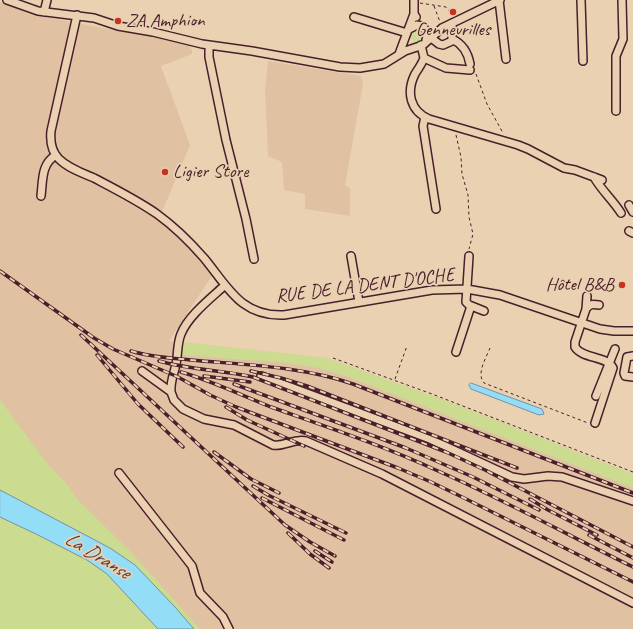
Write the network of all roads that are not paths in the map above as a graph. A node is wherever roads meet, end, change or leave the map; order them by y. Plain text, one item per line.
1 (7, 0) edge
2 (47, 0) edge
3 (500, 0) edge
4 (581, 0) edge
5 (622, 0) edge
6 (414, 1) edge
7 (44, 12) junction
8 (414, 14) junction
9 (77, 15) junction
10 (354, 16) dead end
11 (455, 22) junction
12 (441, 26) junction
13 (422, 27) junction
14 (407, 32) junction
15 (452, 39) junction
16 (424, 42) junction
17 (209, 45) junction
18 (399, 54) junction
19 (424, 58) junction
20 (506, 59) dead end
21 (583, 61) dead end
22 (616, 111) dead end
23 (425, 117) junction
24 (56, 155) junction
25 (594, 177) junction
26 (602, 180) dead end
27 (41, 196) dead end
28 (436, 209) dead end
29 (621, 213) dead end
30 (351, 256) dead end
31 (469, 256) road end
32 (254, 259) dead end
33 (224, 286) junction
34 (467, 290) junction
35 (588, 296) dead end
36 (359, 302) junction
37 (598, 305) dead end
38 (471, 306) junction
39 (586, 309) junction
40 (484, 310) dead end
41 (582, 324) junction
42 (633, 331) edge
43 (615, 349) dead end
44 (456, 352) dead end
45 (632, 355) edge
46 (609, 363) junction
47 (142, 371) dead end
48 (261, 376) dead end
49 (633, 377) edge
50 (171, 392) junction
51 (596, 396) dead end
52 (595, 423) road end
53 (119, 473) dead end
54 (633, 501) edge
55 (633, 603) edge
56 (229, 629) edge

1 - 7 street
2 - 7 street
3 - 11 street
3 - 20 street
4 - 21 street
5 - 22 street
6 - 8 street
7 - 9 street
8 - 13 street
8 - 14 street
9 - 17 street
9 - 24 street
10 - 14 street
11 - 12 street
11 - 15 street
12 - 13 street
12 - 16 street
13 - 14 street
13 - 16 street
14 - 16 street
14 - 18 street
15 - 16 street
15 - 19 street
16 - 18 street
16 - 19 street
17 - 18 street
17 - 32 street
19 - 23 street
23 - 25 street
23 - 28 street
24 - 27 street
24 - 33 street, RUE DE LA DENT D'OCHE
25 - 26 street
25 - 29 street
30 - 36 street
31 - 34 street
33 - 36 street, RUE DE LA DENT D'OCHE
33 - 50 street
34 - 36 street, RUE DE LA DENT D'OCHE
34 - 38 street
34 - 41 street, RUE DE LA DENT D'OCHE
35 - 39 street
37 - 39 street
38 - 40 street
38 - 44 street
39 - 41 street
41 - 42 street, RUE DE LA DENT D'OCHE
41 - 46 street
43 - 46 street
45 - 49 street
46 - 51 street
46 - 52 street
47 - 50 street
48 - 54 street
50 - 55 street
53 - 56 street

